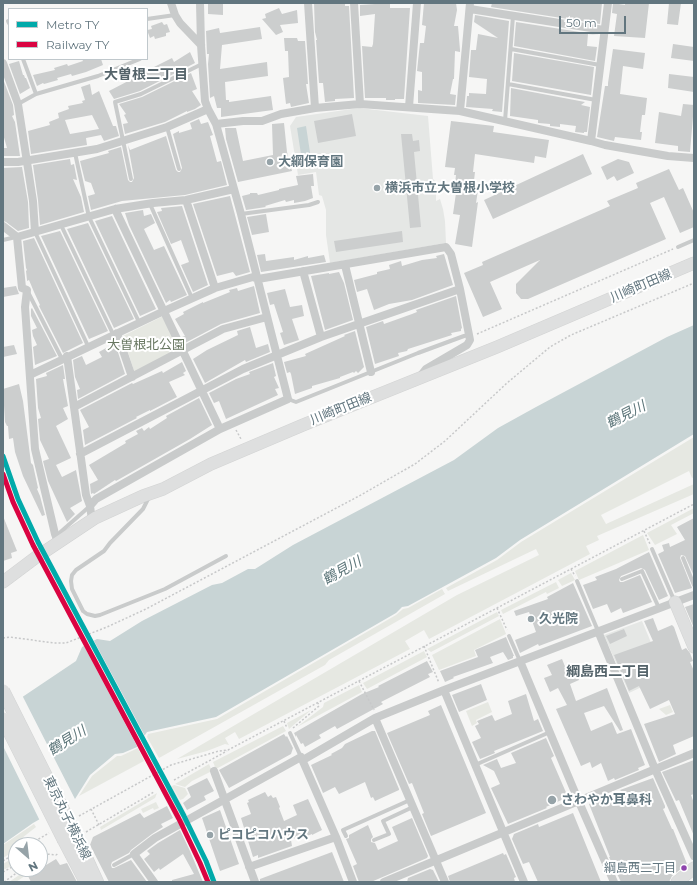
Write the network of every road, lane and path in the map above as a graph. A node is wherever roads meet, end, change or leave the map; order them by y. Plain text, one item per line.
1 (171, 3) edge
2 (200, 3) edge
3 (308, 3) edge
4 (354, 3) edge
5 (417, 3) edge
6 (608, 3) edge
7 (470, 6) edge
8 (175, 15) junction
9 (514, 16) junction
10 (148, 18) edge
11 (604, 30) junction
12 (201, 45) junction
13 (511, 49) junction
14 (23, 60) edge
15 (138, 60) edge
16 (3, 63) edge
17 (202, 64) junction
18 (600, 65) junction
19 (508, 84) junction
20 (36, 94) junction
21 (596, 100) junction
22 (18, 104) junction
23 (360, 104) junction
24 (409, 107) junction
25 (315, 108) junction
26 (208, 109) junction
27 (460, 111) junction
28 (505, 121) junction
29 (216, 124) junction
30 (167, 127) junction
31 (591, 141) junction
32 (122, 142) junction
33 (74, 152) junction
34 (694, 158) edge
35 (28, 160) junction
36 (3, 162) edge
37 (179, 169) dead end
38 (130, 179) dead end
39 (234, 189) junction
40 (186, 200) junction
41 (318, 202) dead end
42 (150, 204) junction
43 (115, 209) junction
44 (241, 214) junction
45 (89, 217) junction
46 (61, 225) junction
47 (3, 226) edge
48 (35, 232) junction
49 (17, 237) junction
50 (3, 240) edge
51 (694, 240) edge
52 (678, 247) joint
53 (694, 263) edge
54 (345, 265) junction
55 (304, 271) junction
56 (258, 279) junction
57 (694, 283) edge
58 (215, 288) junction
59 (460, 289) junction
60 (27, 290) junction
61 (192, 298) junction
62 (164, 311) junction
63 (267, 316) junction
64 (139, 322) junction
65 (360, 322) junction
66 (115, 334) junction
67 (470, 335) junction
68 (321, 337) junction
69 (88, 346) junction
70 (182, 350) junction
71 (277, 355) junction
72 (64, 358) junction
73 (371, 372) junction
74 (30, 375) junction
75 (132, 377) junction
76 (419, 379) junction
77 (201, 390) junction
78 (288, 399) junction
79 (74, 407) junction
80 (220, 429) junction
81 (80, 454) junction
82 (151, 494) junction
83 (694, 504) edge
84 (90, 506) junction
85 (92, 520) junction
86 (643, 530) junction
87 (57, 539) junction
88 (650, 544) dead end
89 (652, 549) dead end
90 (226, 556) dead end
91 (683, 558) dead end
92 (571, 569) junction
93 (573, 573) dead end
94 (622, 579) dead end
95 (3, 582) edge
96 (577, 582) dead end
97 (694, 585) edge
98 (694, 595) edge
99 (675, 602) junction
100 (497, 608) junction
101 (659, 608) junction
102 (598, 631) junction
103 (509, 636) joint
104 (3, 638) edge
105 (424, 646) junction
106 (694, 647) edge
107 (520, 661) junction
108 (359, 681) junction
109 (443, 690) junction
110 (3, 691) edge
111 (318, 702) junction
112 (376, 717) junction
113 (3, 719) edge
114 (284, 721) junction
115 (550, 732) junction
116 (290, 733) dead end
117 (228, 750) junction
118 (694, 753) edge
119 (302, 758) junction
120 (475, 765) junction
121 (655, 769) junction
122 (214, 771) dead end
123 (174, 780) dead end
124 (154, 792) dead end
125 (224, 799) junction
126 (579, 802) junction
127 (412, 803) junction
128 (91, 809) junction
129 (379, 814) junction
130 (78, 817) dead end
131 (383, 821) junction
132 (99, 825) junction
133 (50, 832) dead end
134 (503, 832) junction
135 (80, 833) junction
136 (346, 836) dead end
137 (42, 837) edge
138 (336, 837) junction
139 (374, 840) dead end
140 (62, 846) junction
141 (48, 854) edge
142 (134, 854) junction
143 (694, 856) edge
144 (436, 860) junction
145 (114, 865) dead end
146 (250, 867) junction
147 (694, 868) edge
148 (86, 882) edge
149 (97, 882) edge
150 (154, 882) edge
151 (255, 882) edge
152 (353, 882) edge
153 (384, 882) edge
154 (445, 882) edge
155 (524, 882) edge
156 (614, 882) edge
157 (677, 882) edge

1 - 8 street
2 - 12 street
3 - 25 street
4 - 23 street
5 - 24 street
6 - 11 street
7 - 9 street
7 - 27 street
8 - 10 lane
8 - 12 street
9 - 11 street
9 - 13 lane
11 - 18 street
12 - 17 street
13 - 18 lane
13 - 19 lane
14 - 20 lane
15 - 20 lane
16 - 22 street
17 - 26 street
17 - 32 lane
18 - 21 street
19 - 21 lane
19 - 28 lane
20 - 22 lane
21 - 31 street
22 - 35 street
23 - 24 street
23 - 25 street
24 - 27 street
25 - 29 street
26 - 29 street
26 - 30 street
27 - 28 street
28 - 31 street
29 - 39 street
30 - 32 street
30 - 37 lane
31 - 34 street
32 - 33 street
32 - 38 lane
33 - 35 street
33 - 45 lane
35 - 36 street
35 - 48 street
39 - 40 street
39 - 44 street
40 - 42 street
40 - 58 street
41 - 44 lane
42 - 43 street
42 - 61 lane
43 - 45 street
43 - 62 street
44 - 56 street
45 - 46 street
45 - 64 lane
46 - 48 street
46 - 66 lane
47 - 49 street
48 - 49 street
48 - 69 lane
49 - 50 lane
49 - 60 street
51 - 52 lane
52 - 67 path
53 - 76 main road, 川崎町田線
54 - 55 street
54 - 59 street
54 - 65 street
55 - 56 street
55 - 68 street
56 - 58 street
56 - 63 street
57 - 104 path
58 - 61 street
59 - 65 street
59 - 67 street
60 - 72 lane
60 - 74 street
61 - 62 street
62 - 64 street
62 - 70 street
63 - 70 street
63 - 71 street
64 - 66 street
65 - 68 street
65 - 73 street
66 - 69 street
66 - 75 street
67 - 73 lane
67 - 76 street
68 - 71 street
69 - 72 street
70 - 75 street
70 - 77 street
71 - 77 street
71 - 78 street
72 - 74 street
72 - 79 street
73 - 78 lane
74 - 87 street
75 - 79 street
76 - 82 main road, 川崎町田線
77 - 80 street
77 - 81 street
78 - 80 street
79 - 81 street
80 - 84 street
81 - 84 street
82 - 85 main road, 川崎町田線
82 - 90 lane
83 - 86 path
84 - 85 street
84 - 87 lane
85 - 87 main road, 川崎町田線
86 - 88 path
86 - 92 path
87 - 95 main road, 川崎町田線
89 - 99 lane
91 - 97 lane
92 - 93 path
92 - 100 path
94 - 101 lane
96 - 102 lane
98 - 99 street
99 - 101 street
99 - 106 main road
100 - 103 path
100 - 105 path
101 - 102 street
102 - 107 street
102 - 121 street
103 - 107 lane
105 - 108 path
105 - 109 path
107 - 109 street
107 - 115 street
108 - 111 path
108 - 112 path
109 - 112 street
109 - 120 street
110 - 135 main road, 東京丸子横浜線, bridge
111 - 114 path
111 - 114 path
112 - 119 street
112 - 127 street
113 - 140 main road, 東京丸子横浜線, bridge
114 - 117 path
115 - 120 lane
115 - 126 street
116 - 119 lane
117 - 123 path
117 - 128 path
118 - 121 street
119 - 125 street
119 - 138 street
120 - 134 street
121 - 126 street
121 - 143 street
122 - 125 street
124 - 132 path
125 - 142 street
125 - 146 street
126 - 134 street
126 - 156 street
127 - 129 lane
127 - 131 lane
127 - 144 street
128 - 130 path
128 - 132 path
129 - 131 lane
129 - 136 lane
131 - 139 lane
132 - 135 path
133 - 137 path
134 - 144 street
134 - 155 street
135 - 149 main road, 東京丸子横浜線
138 - 146 street
138 - 152 street
140 - 141 path
140 - 148 main road, 東京丸子横浜線
142 - 145 lane
142 - 150 street
144 - 153 street
144 - 154 street
146 - 151 street
147 - 157 main road

